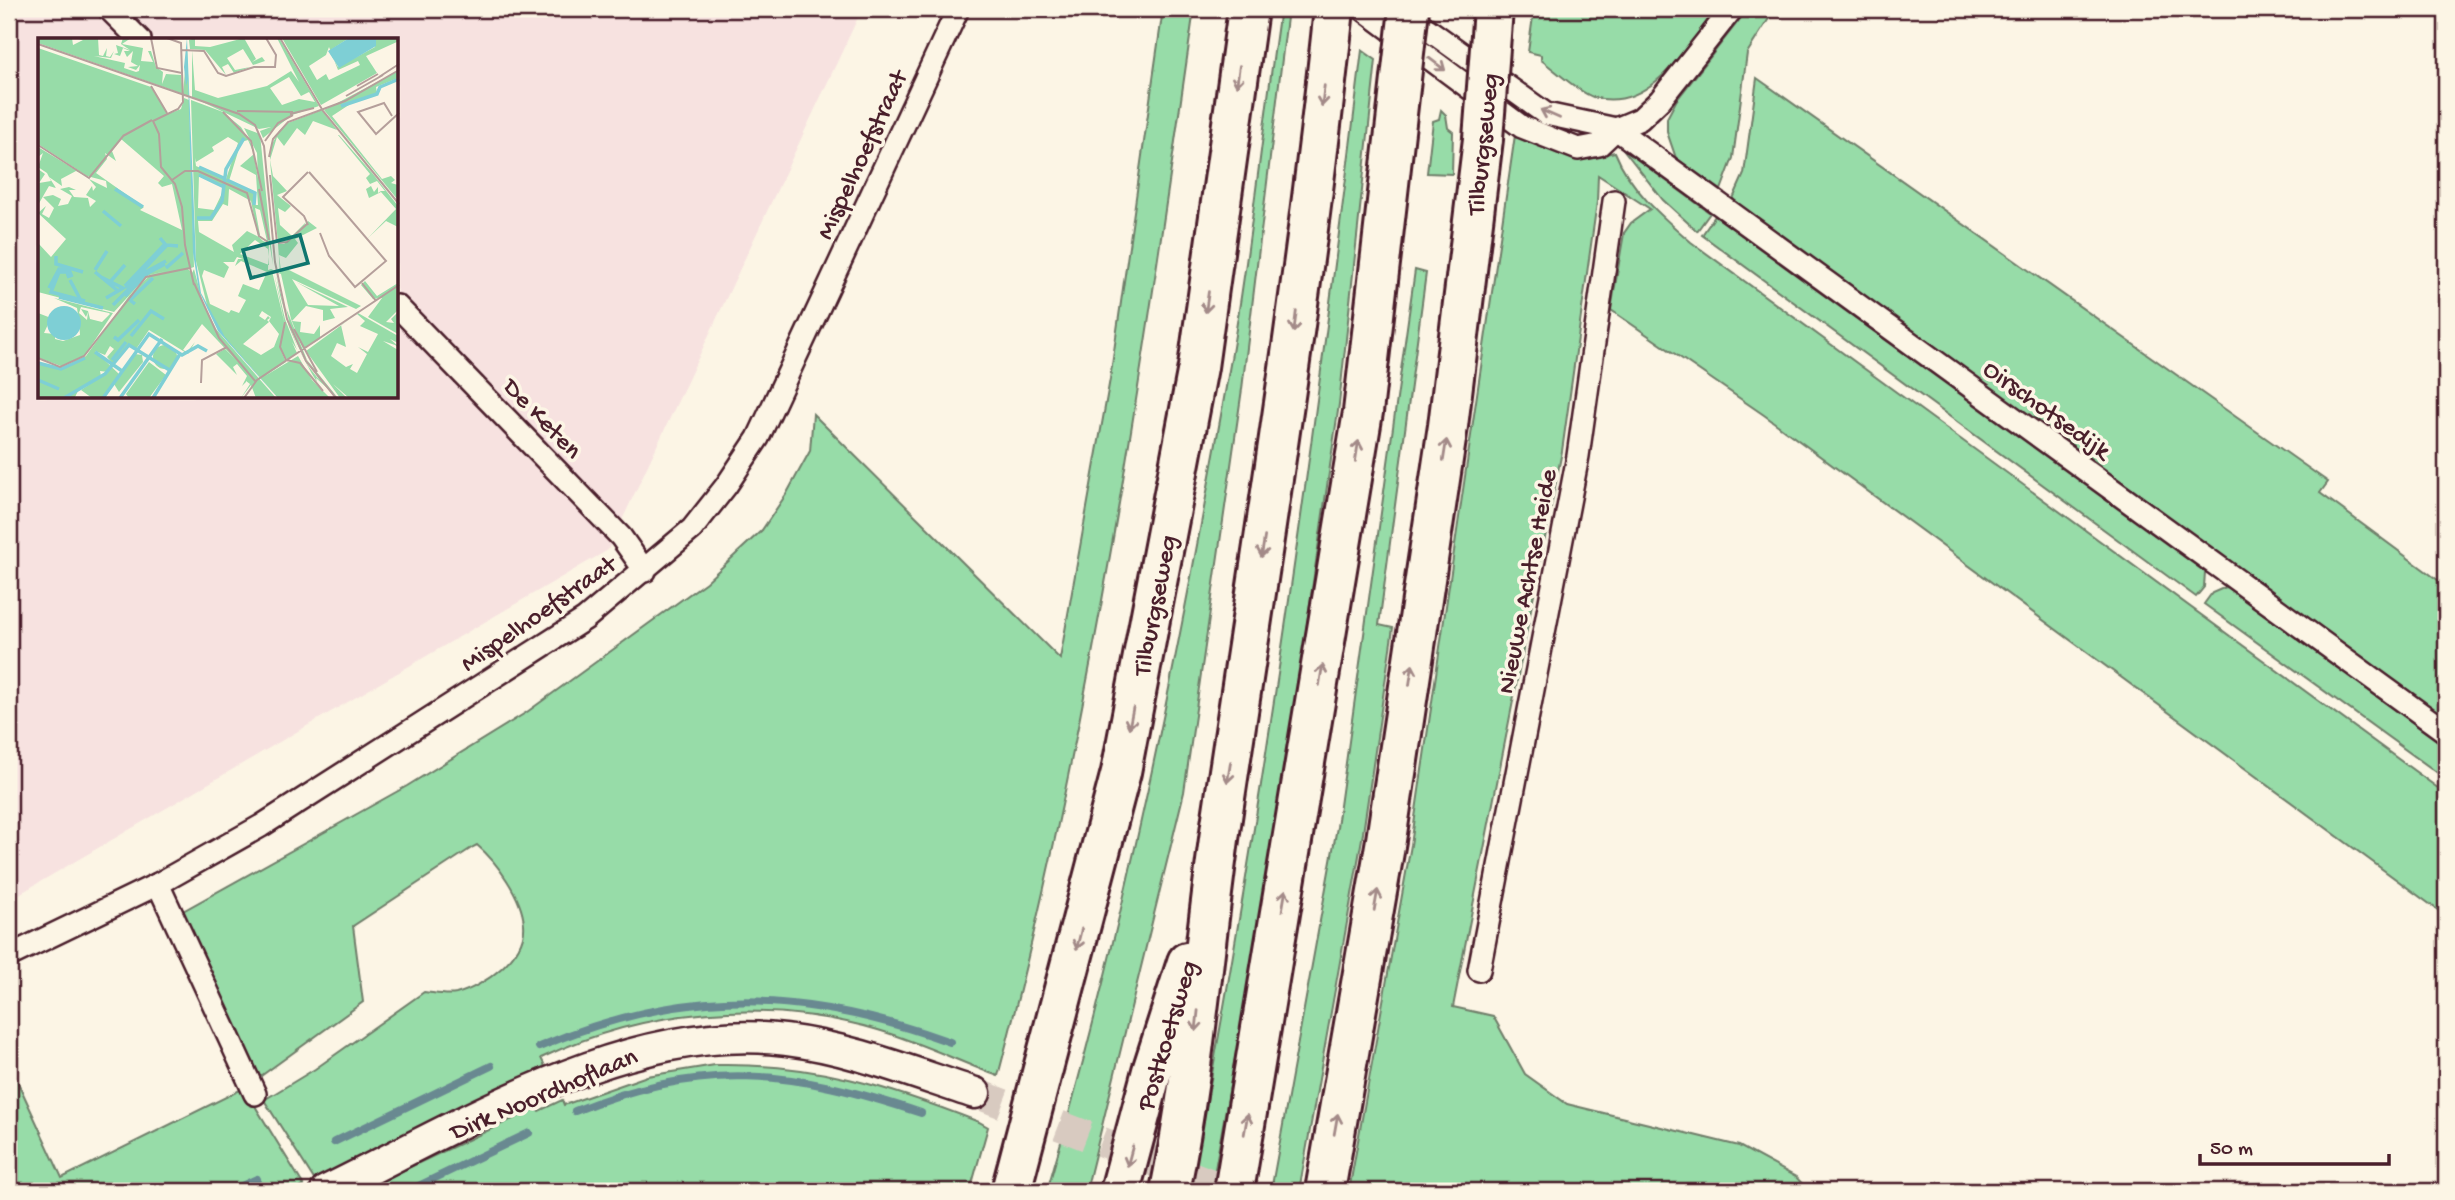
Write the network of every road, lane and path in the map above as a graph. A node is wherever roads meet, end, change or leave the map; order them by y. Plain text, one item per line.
1 (110, 9) edge
2 (958, 9) edge
3 (1248, 9) edge
4 (1399, 9) edge
5 (1409, 9) edge
6 (1493, 9) edge
7 (1731, 9) edge
8 (1343, 15) edge
9 (138, 38) edge
10 (1616, 129) junction
11 (1614, 201) dead end
12 (399, 308) edge
13 (645, 571) junction
14 (2446, 732) edge
15 (1213, 880) junction
16 (158, 884) junction
17 (9, 956) edge
18 (1479, 970) dead end
19 (975, 1093) tunnel mouth
20 (255, 1094) dead end
21 (326, 1191) edge
22 (1011, 1191) edge
23 (1120, 1191) edge
24 (1170, 1191) edge
25 (1234, 1191) edge
26 (1325, 1191) edge

1 - 9 street
2 - 13 street, Mispelhoefstraat
3 -> 22 highway, Tilburgseweg
10 -> 4 street, Oirschotsedijk
25 -> 5 highway, bridge
26 -> 6 highway, Tilburgseweg, bridge
7 - 10 street
8 -> 10 street
8 -> 15 highway
10 - 14 street, Oirschotsedijk
11 - 18 street, Nieuwe Achtse Heide
12 - 13 street, De Keten
13 - 16 street, Mispelhoefstraat
15 -> 23 highway, Postkoetsweg
15 -> 24 highway
16 - 17 street, Mispelhoefstraat
16 - 20 street
19 - 21 street, Dirk Noordhoflaan

